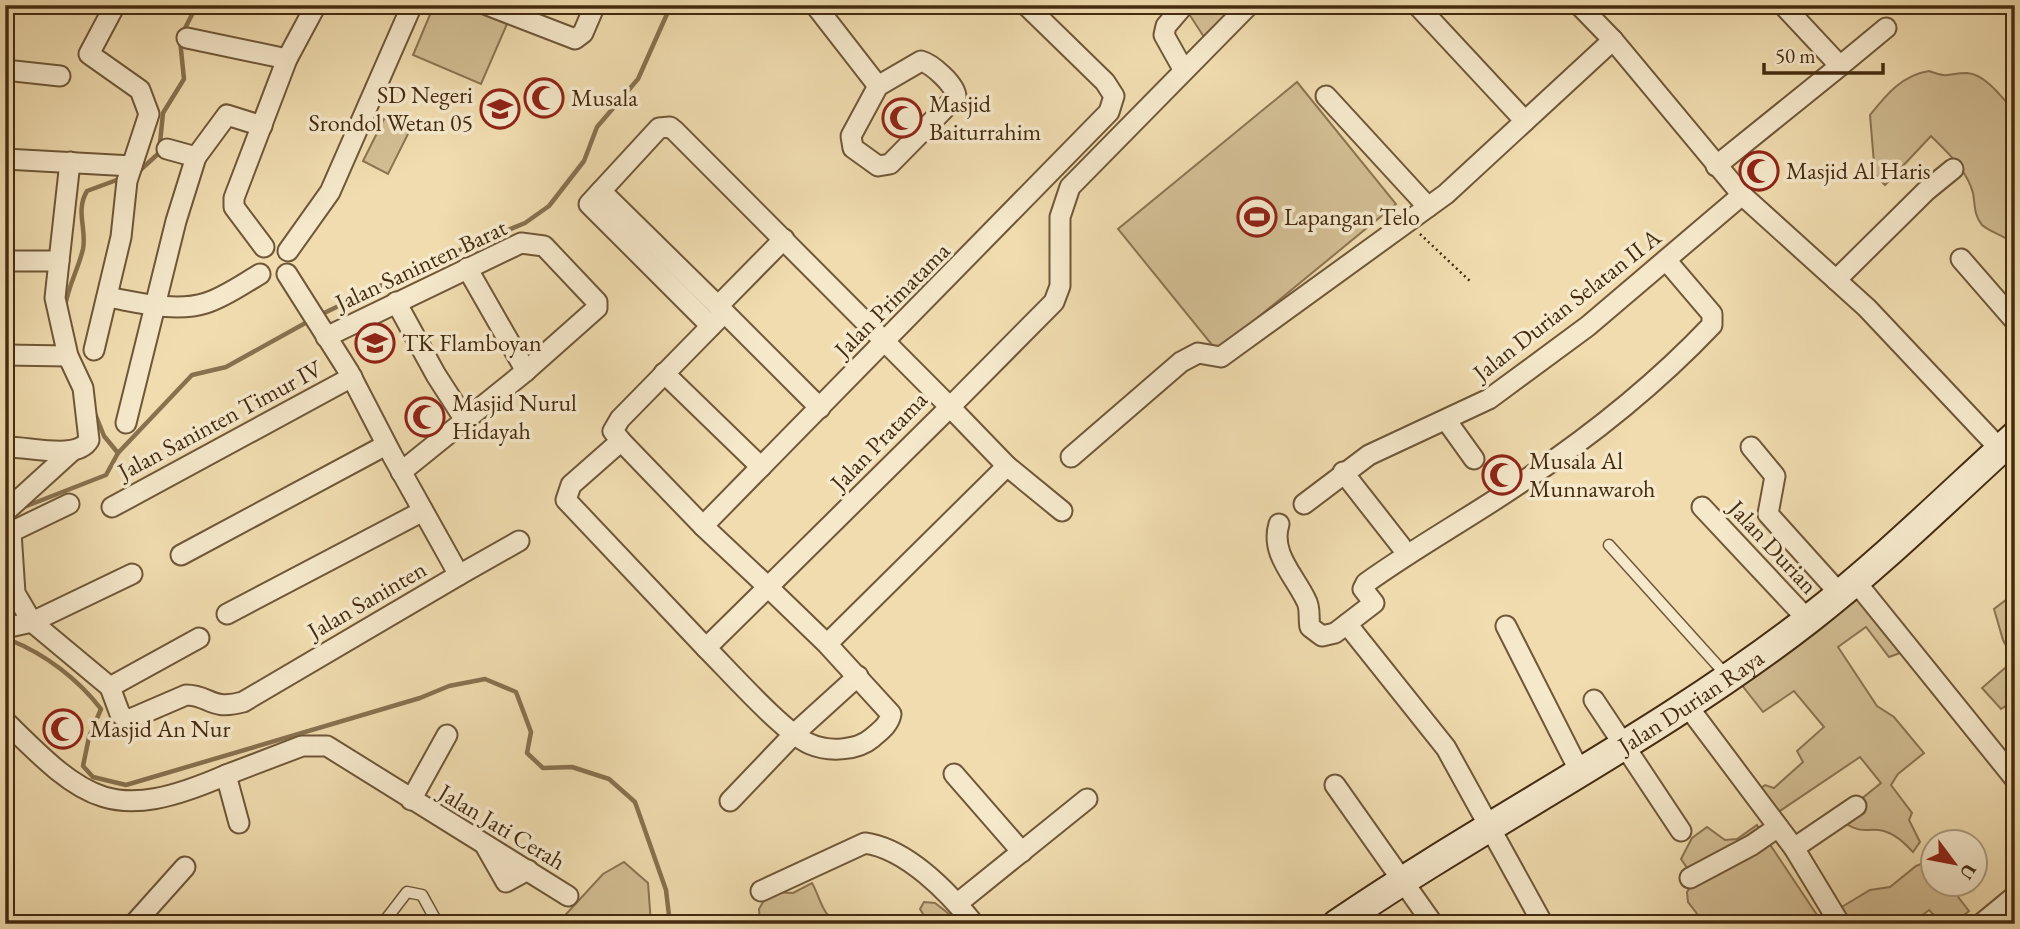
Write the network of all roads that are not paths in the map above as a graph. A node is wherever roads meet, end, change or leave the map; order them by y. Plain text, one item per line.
1 (115, 5) edge
2 (316, 5) edge
3 (412, 5) edge
4 (487, 5) edge
5 (595, 5) edge
6 (1026, 5) edge
7 (1184, 5) edge
8 (1249, 5) edge
9 (1417, 5) edge
10 (1579, 5) edge
11 (1783, 5) edge
12 (816, 6) edge
13 (508, 9) edge
14 (1886, 28) dead end
15 (187, 38) dead end
16 (1612, 40) junction
17 (286, 59) junction
18 (1840, 66) junction
19 (1183, 69) junction
20 (5, 70) edge
21 (60, 76) dead end
22 (878, 86) junction
23 (1326, 96) dead end
24 (1525, 121) junction
25 (262, 126) junction
26 (167, 149) dead end
27 (197, 157) junction
28 (5, 159) edge
29 (70, 162) junction
30 (1716, 166) junction
31 (1953, 169) dead end
32 (130, 172) junction
33 (1742, 195) junction
34 (1428, 207) junction
35 (784, 239) junction
36 (276, 247) junction
37 (1961, 259) dead end
38 (1666, 260) junction
39 (5, 261) edge
40 (58, 261) junction
41 (467, 268) junction
42 (258, 272) junction
43 (285, 276) junction
44 (1836, 280) junction
45 (107, 297) junction
46 (396, 302) junction
47 (156, 305) junction
48 (717, 315) junction
49 (2015, 321) edge
50 (324, 333) junction
51 (887, 341) junction
52 (94, 350) dead end
53 (5, 355) edge
54 (68, 356) junction
55 (526, 371) junction
56 (664, 373) junction
57 (352, 377) junction
58 (950, 407) junction
59 (820, 408) junction
60 (466, 420) junction
61 (1446, 420) junction
62 (126, 423) dead end
63 (621, 441) junction
64 (2008, 443) edge
65 (386, 445) junction
66 (5, 447) edge
67 (1751, 447) dead end
68 (71, 452) junction
69 (1071, 457) dead end
70 (1474, 459) dead end
71 (1007, 466) junction
72 (761, 467) junction
73 (401, 472) junction
74 (1343, 472) junction
75 (69, 504) dead end
76 (1304, 504) dead end
77 (112, 507) dead end
78 (1702, 507) dead end
79 (423, 511) junction
80 (1062, 511) dead end
81 (5, 512) edge
82 (1279, 524) dead end
83 (703, 526) junction
84 (519, 541) dead end
85 (1609, 545) dead end
86 (1401, 546) dead end
87 (181, 555) dead end
88 (132, 574) dead end
89 (459, 575) junction
90 (768, 587) junction
91 (1847, 588) junction
92 (227, 614) dead end
93 (1808, 620) junction
94 (29, 623) junction
95 (1346, 624) junction
96 (1506, 626) dead end
97 (5, 628) edge
98 (199, 638) dead end
99 (827, 644) junction
100 (706, 648) junction
101 (858, 676) junction
102 (1728, 677) junction
103 (110, 687) junction
104 (1594, 699) dead end
105 (1686, 704) junction
106 (5, 721) edge
107 (794, 734) junction
108 (447, 735) dead end
109 (1624, 744) junction
110 (1579, 770) junction
111 (954, 774) dead end
112 (226, 775) junction
113 (2015, 779) edge
114 (1335, 786) dead end
115 (1087, 799) dead end
116 (411, 800) junction
117 (730, 801) dead end
118 (1856, 806) dead end
119 (239, 822) dead end
120 (1489, 825) junction
121 (1779, 827) junction
122 (1681, 831) dead end
123 (1794, 848) junction
124 (1022, 852) junction
125 (185, 867) dead end
126 (1690, 878) dead end
127 (1400, 881) junction
128 (761, 891) dead end
129 (568, 896) dead end
130 (2015, 896) edge
131 (957, 903) junction
132 (387, 918) dead end
133 (134, 924) edge
134 (438, 924) edge
135 (974, 924) edge
136 (1337, 924) edge
137 (1433, 924) edge
138 (1543, 924) edge
139 (1840, 924) edge
140 (1980, 924) edge

1 - 32 street
2 - 17 street
3 - 36 street
4 - 13 street
5 - 13 street
6 - 51 street, Jalan Primatama
7 - 19 street
8 - 19 street
9 - 24 street
10 - 16 street
11 - 18 street
12 - 22 street
14 - 18 street
15 - 17 street
16 - 24 street
16 - 30 street
17 - 25 street
18 - 30 street
19 - 58 street
20 - 21 street
22 - 22 street
23 - 34 street
24 - 34 street
25 - 27 street
25 - 36 street
26 - 27 street
27 - 47 street
28 - 29 street
29 - 32 street
29 - 40 street
30 - 33 street
31 - 44 street
32 - 45 street
33 - 38 street, Jalan Durian Selatan II A
33 - 44 street
34 - 69 street
35 - 48 street
35 - 48 street, Jalan Pratama
35 - 51 street, Jalan Pratama
36 - 42 street
36 - 43 street
37 - 49 street
38 - 61 street, Jalan Durian Selatan II A
38 - 95 street
39 - 40 street
40 - 54 street
41 - 46 street, Jalan Saninten Barat
41 - 55 street
41 - 55 street, Jalan Saninten Barat
42 - 43 street
42 - 47 street
43 - 50 street, Jalan Saninten
44 - 64 street
45 - 47 street
45 - 52 street
46 - 50 street, Jalan Saninten Barat
46 - 60 street
47 - 62 street
48 - 56 street
48 - 59 street, Jalan Pratama
50 - 57 street, Jalan Saninten
51 - 58 street, Jalan Pratama
51 - 59 street, Jalan Primatama
53 - 54 street
54 - 68 street
55 - 60 street
56 - 63 street
56 - 72 street
57 - 65 street, Jalan Saninten
57 - 77 street, Jalan Saninten Timur IV
58 - 71 street
58 - 90 street, Jalan Pratama
59 - 72 street, Jalan Primatama
60 - 73 street
61 - 70 street
61 - 74 street, Jalan Durian Selatan II A
63 - 83 street
63 - 100 street
64 - 91 main road, Jalan Durian Raya
65 - 73 street, Jalan Saninten
65 - 87 street
66 - 68 street
67 - 91 street
68 - 81 street
71 - 80 street
71 - 99 street
72 - 83 street
73 - 79 street, Jalan Saninten
74 - 76 street, Jalan Durian Selatan II A
74 - 86 street
75 - 94 street
78 - 93 street, Jalan Durian
79 - 89 street, Jalan Saninten
79 - 92 street
82 - 95 street
83 - 90 street
84 - 89 street
85 - 102 lane
88 - 94 street
89 - 103 street, Jalan Saninten
90 - 99 street
90 - 100 street, Jalan Pratama
91 - 93 main road, Jalan Durian Raya
91 - 113 street
93 - 102 main road, Jalan Durian Raya
94 - 97 street
94 - 103 street
95 - 120 street
96 - 110 street
98 - 103 street
99 - 101 street
100 - 107 street
101 - 107 street
101 - 107 street
102 - 105 main road, Jalan Durian Raya
104 - 109 street
105 - 109 main road, Jalan Durian Raya
105 - 121 street
106 - 112 street, Jalan Jati Cerah
107 - 117 street
108 - 116 street, Jalan Jati Cerah
109 - 110 main road, Jalan Durian Raya
109 - 122 street
110 - 120 main road, Jalan Durian Raya
111 - 124 street
112 - 116 street, Jalan Jati Cerah
112 - 119 street
114 - 127 street
115 - 124 street
116 - 129 street, Jalan Jati Cerah
118 - 123 street
120 - 127 main road, Jalan Durian Raya
120 - 138 street
121 - 123 street
121 - 126 street
123 - 139 street
124 - 131 street
125 - 133 street
127 - 136 main road, Jalan Durian Raya
127 - 137 street
128 - 131 street
130 - 140 street
131 - 135 street
132 - 134 lane

